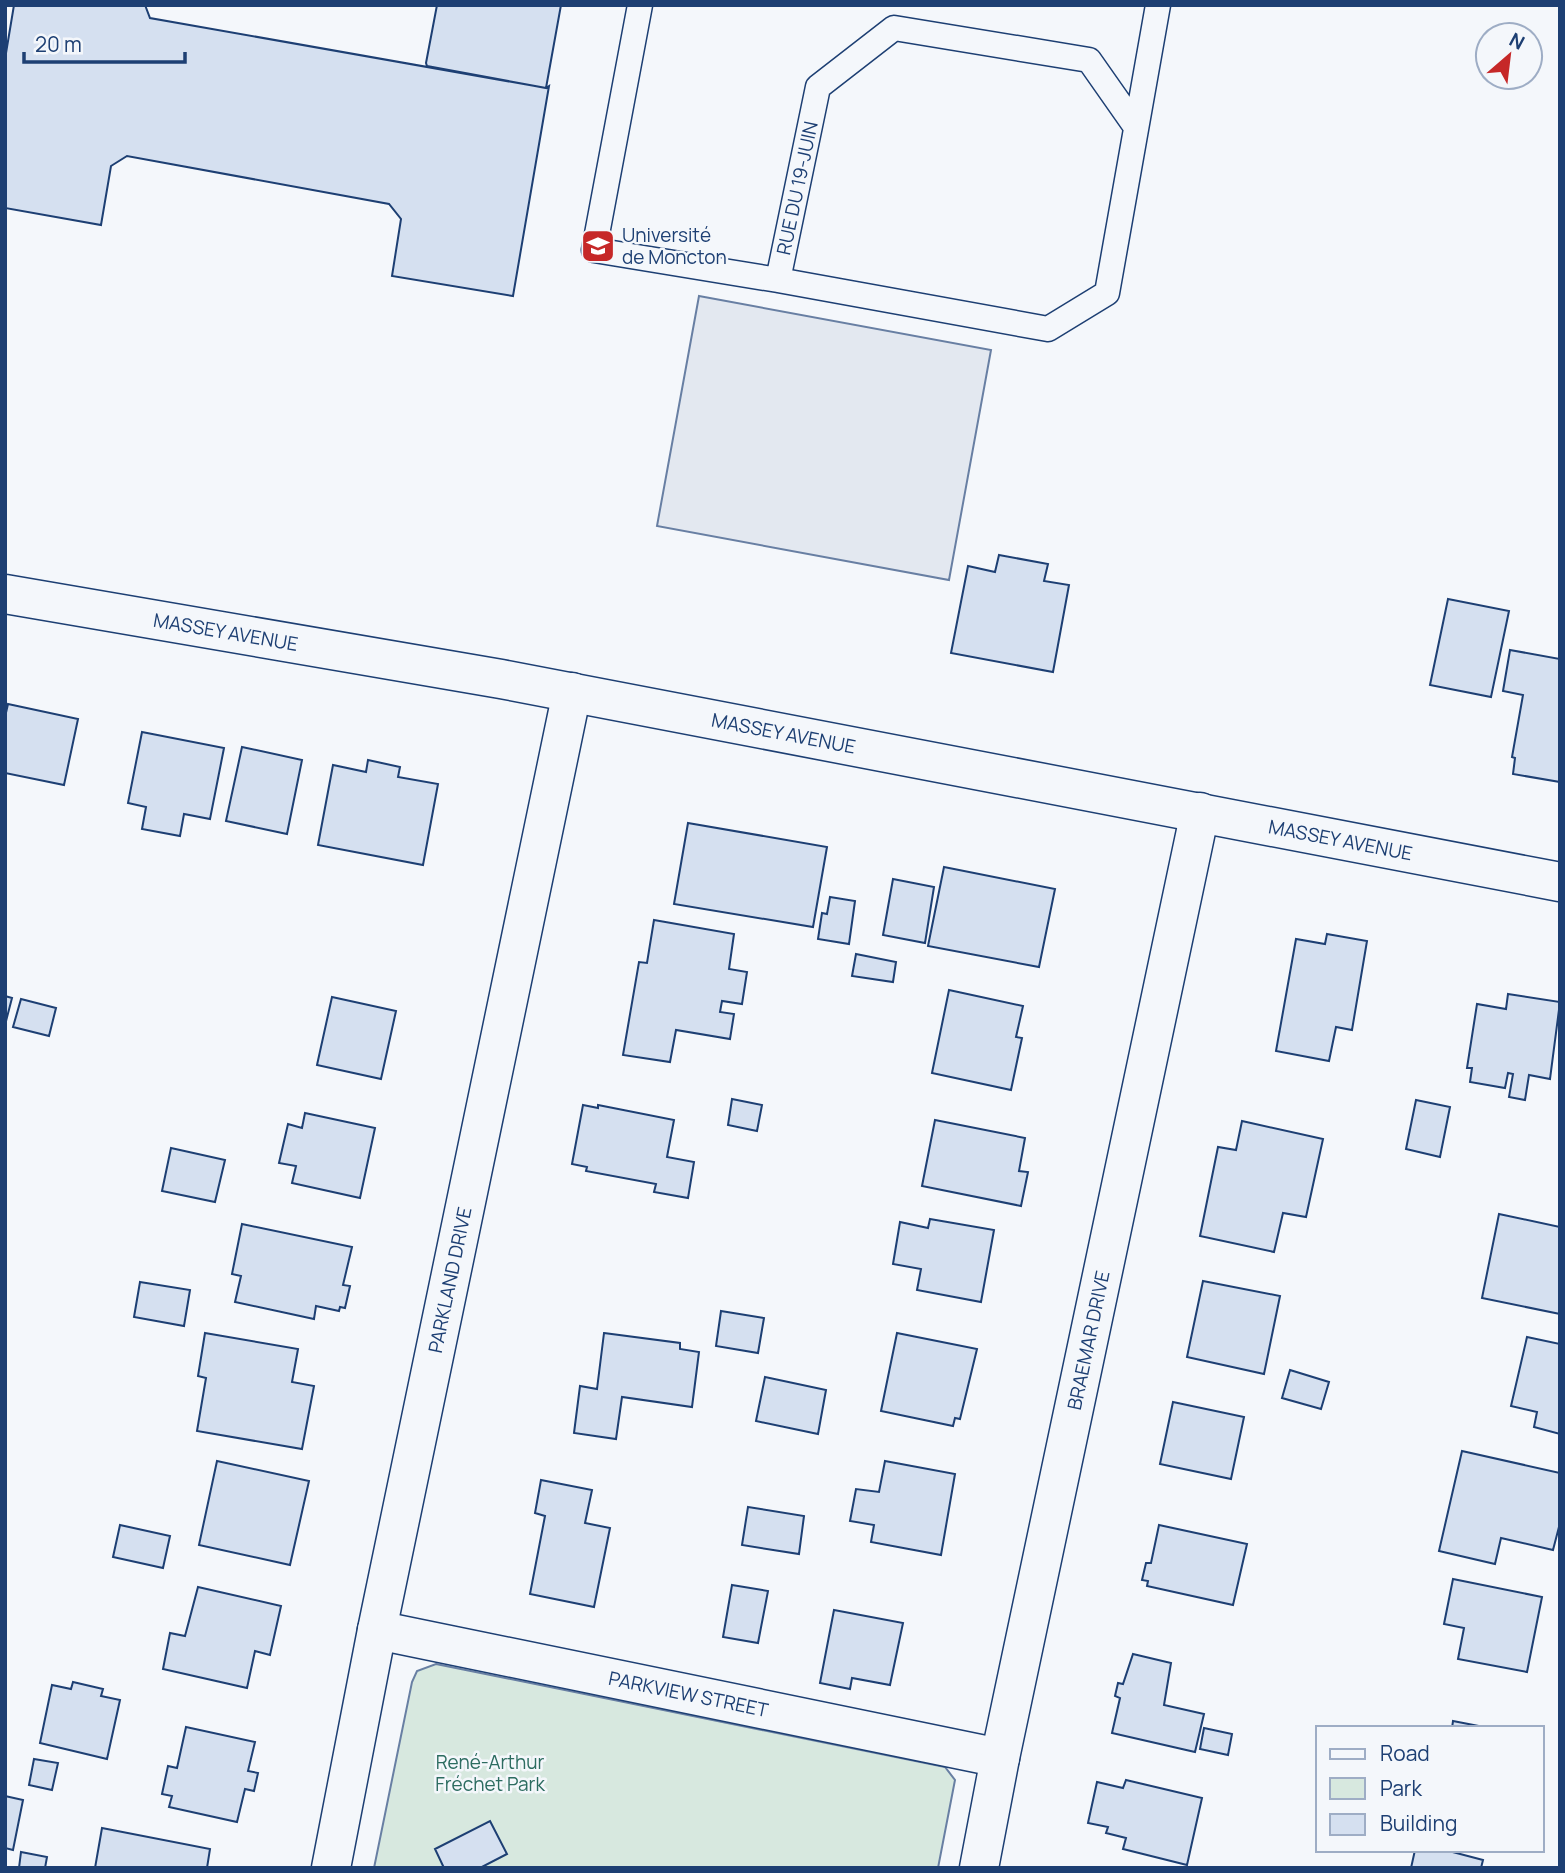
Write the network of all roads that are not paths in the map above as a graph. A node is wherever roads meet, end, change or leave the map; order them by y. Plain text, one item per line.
1 (639, 5) edge
2 (1158, 5) edge
3 (1136, 127) junction
4 (778, 280) junction
5 (5, 594) edge
6 (572, 692) junction
7 (1200, 812) junction
8 (1560, 882) edge
9 (377, 1630) junction
10 (1000, 1758) junction
11 (331, 1868) edge
12 (979, 1868) edge

1 - 4 lane
2 - 3 lane, RUE DU 19-JUIN
3 - 4 lane, RUE DU 19-JUIN
3 - 4 lane, RUE DU 19-JUIN
5 - 6 street, MASSEY AVENUE
6 - 7 street, MASSEY AVENUE
6 - 9 street, PARKLAND DRIVE
7 - 8 street, MASSEY AVENUE
7 - 10 street, BRAEMAR DRIVE
9 - 10 street, PARKVIEW STREET
9 - 11 street, PARKLAND DRIVE
10 - 12 street, BRAEMAR DRIVE

